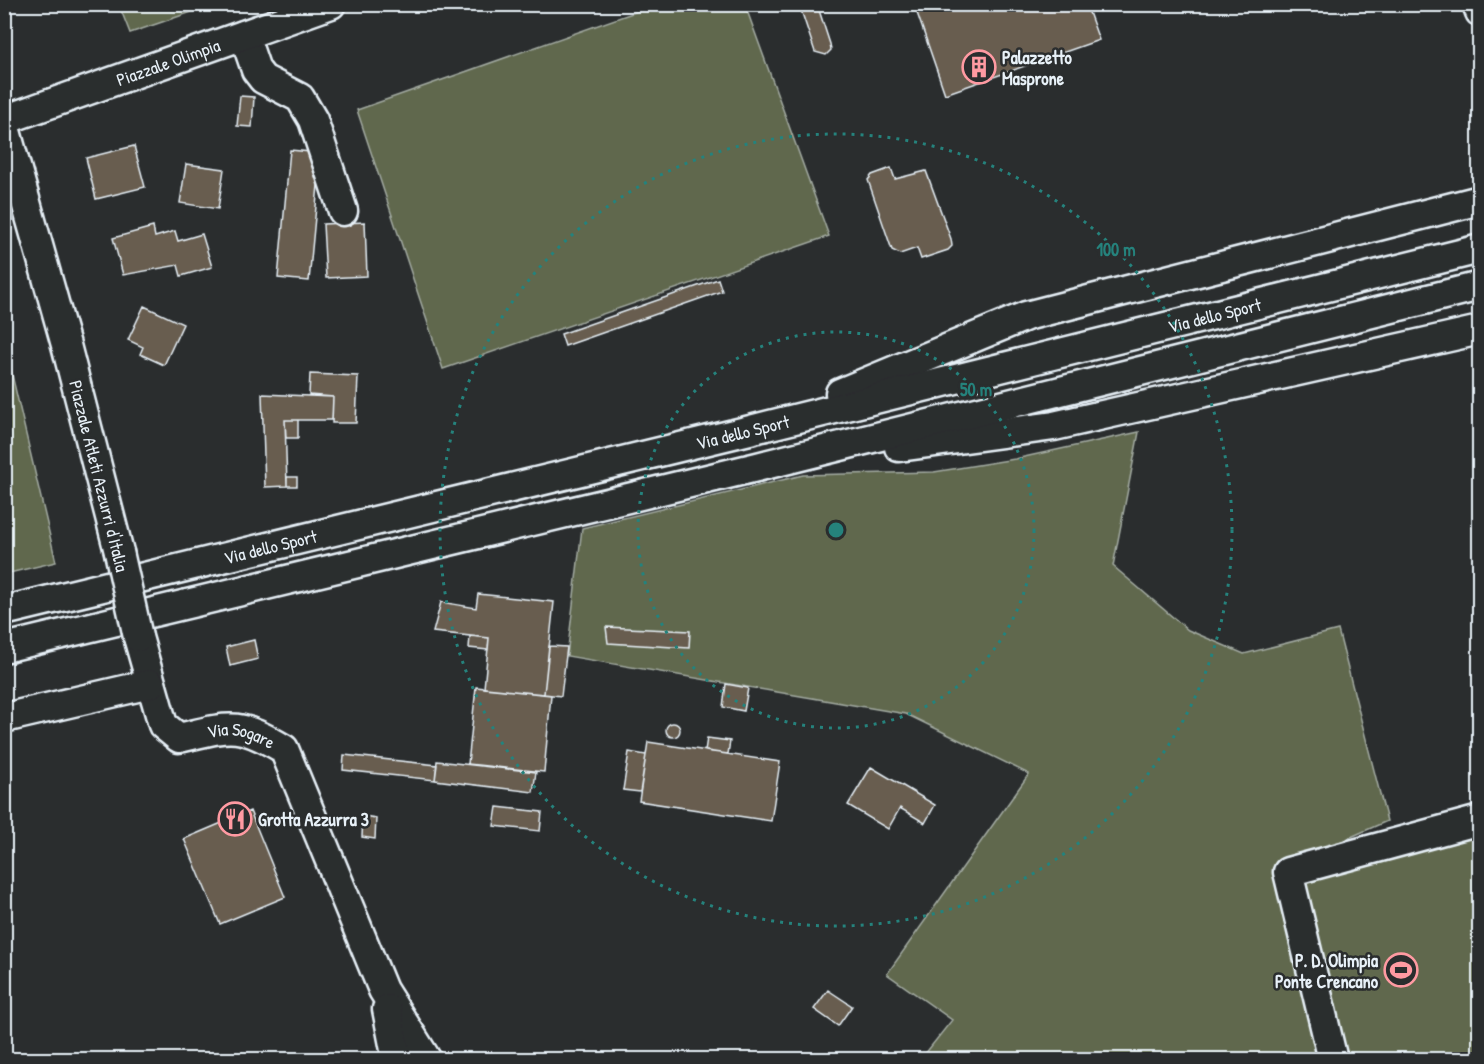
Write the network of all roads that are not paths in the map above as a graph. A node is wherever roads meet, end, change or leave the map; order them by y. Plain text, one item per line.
1 (332, 4) edge
2 (1477, 4) edge
3 (1479, 12) edge
4 (244, 35) junction
5 (4, 122) edge
6 (9, 161) edge
7 (1479, 200) edge
8 (343, 212) dead end
9 (1479, 249) edge
10 (1479, 286) edge
11 (1479, 330) edge
12 (750, 430) junction
13 (757, 467) junction
14 (4, 611) edge
15 (4, 648) edge
16 (150, 684) junction
17 (4, 718) edge
18 (1479, 820) edge
19 (383, 990) junction
20 (397, 1059) edge
21 (427, 1059) edge
22 (1333, 1059) edge

1 - 4 street, Piazzale Olimpia
2 - 3 street
4 - 5 street, Piazzale Olimpia
4 - 8 street
5 - 6 street, Piazzale Atleti Azzurri d'Italia
6 - 16 street, Piazzale Atleti Azzurri d'Italia, bridge
7 - 12 street
9 - 12 street, Via dello Sport
10 - 13 street, Via dello Sport
11 - 13 street
12 - 14 street, Via dello Sport
13 - 15 street, Via dello Sport
16 - 17 street
16 - 19 street, Via Sogare
18 - 22 street
19 - 20 street, Via Sogare
19 - 21 street, Via Sogare

